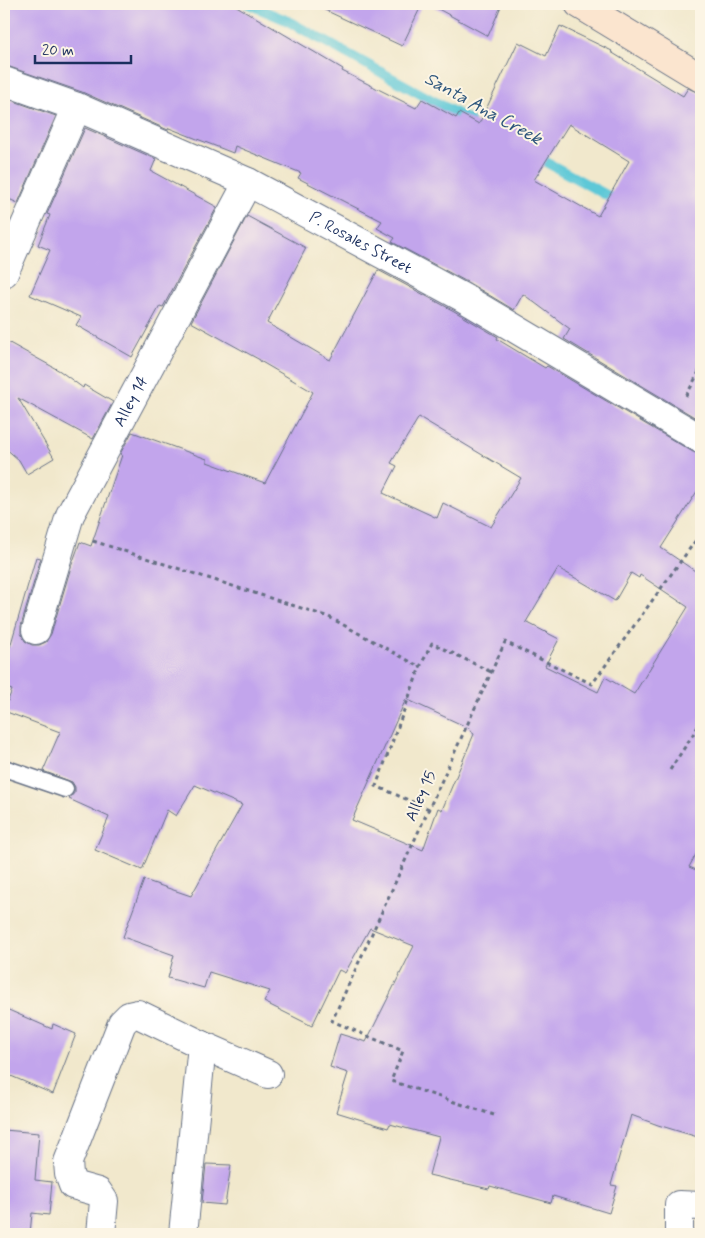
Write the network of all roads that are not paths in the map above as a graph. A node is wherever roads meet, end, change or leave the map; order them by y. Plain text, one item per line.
1 (579, 4) edge
2 (701, 78) edge
3 (4, 81) edge
4 (77, 107) junction
5 (248, 182) junction
6 (4, 273) edge
7 (701, 439) edge
8 (36, 630) dead end
9 (4, 768) edge
10 (65, 789) dead end
11 (202, 1045) junction
12 (268, 1074) dead end
13 (701, 1206) edge
14 (101, 1234) edge
15 (183, 1234) edge
16 (679, 1234) edge

1 - 2 main road
3 - 4 street, P. Rosales Street
4 - 5 street, P. Rosales Street
4 - 6 street
5 - 7 street, P. Rosales Street
5 - 8 street, Alley 14
9 - 10 lane
11 - 12 street
11 - 14 street
11 - 15 street
13 - 16 street

